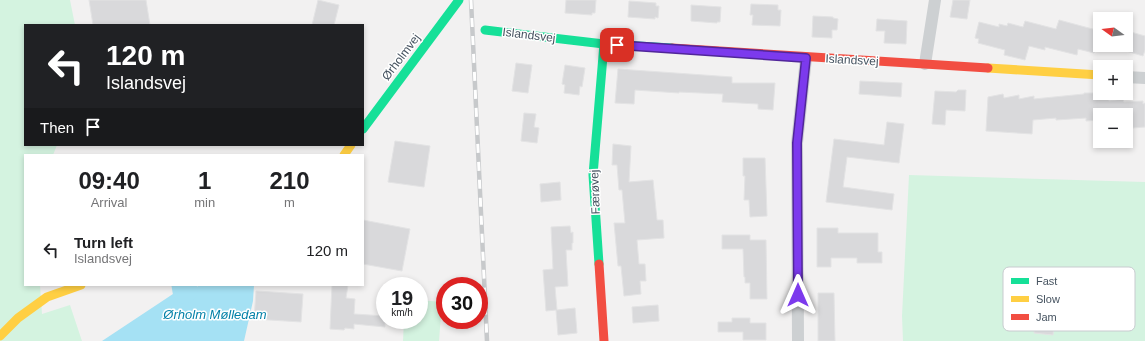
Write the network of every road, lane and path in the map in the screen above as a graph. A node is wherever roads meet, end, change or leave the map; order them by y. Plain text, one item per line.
1 (459, 0) edge
2 (935, 0) edge
3 (485, 30) dead end
4 (604, 44) junction
5 (806, 58) junction
6 (925, 64) junction
7 (1093, 75) edge
8 (1133, 77) edge
9 (1145, 78) edge
10 (364, 128) edge
11 (78, 286) edge
12 (0, 336) edge
13 (604, 341) edge
14 (798, 341) edge

1 - 10 street, Ørholmvej
2 - 6 street
3 - 4 street, Islandsvej
4 - 5 street, Islandsvej
4 - 13 street, Færøvej
5 - 6 street, Islandsvej
5 - 14 street
6 - 7 street, Islandsvej
8 - 9 street
11 - 12 street

